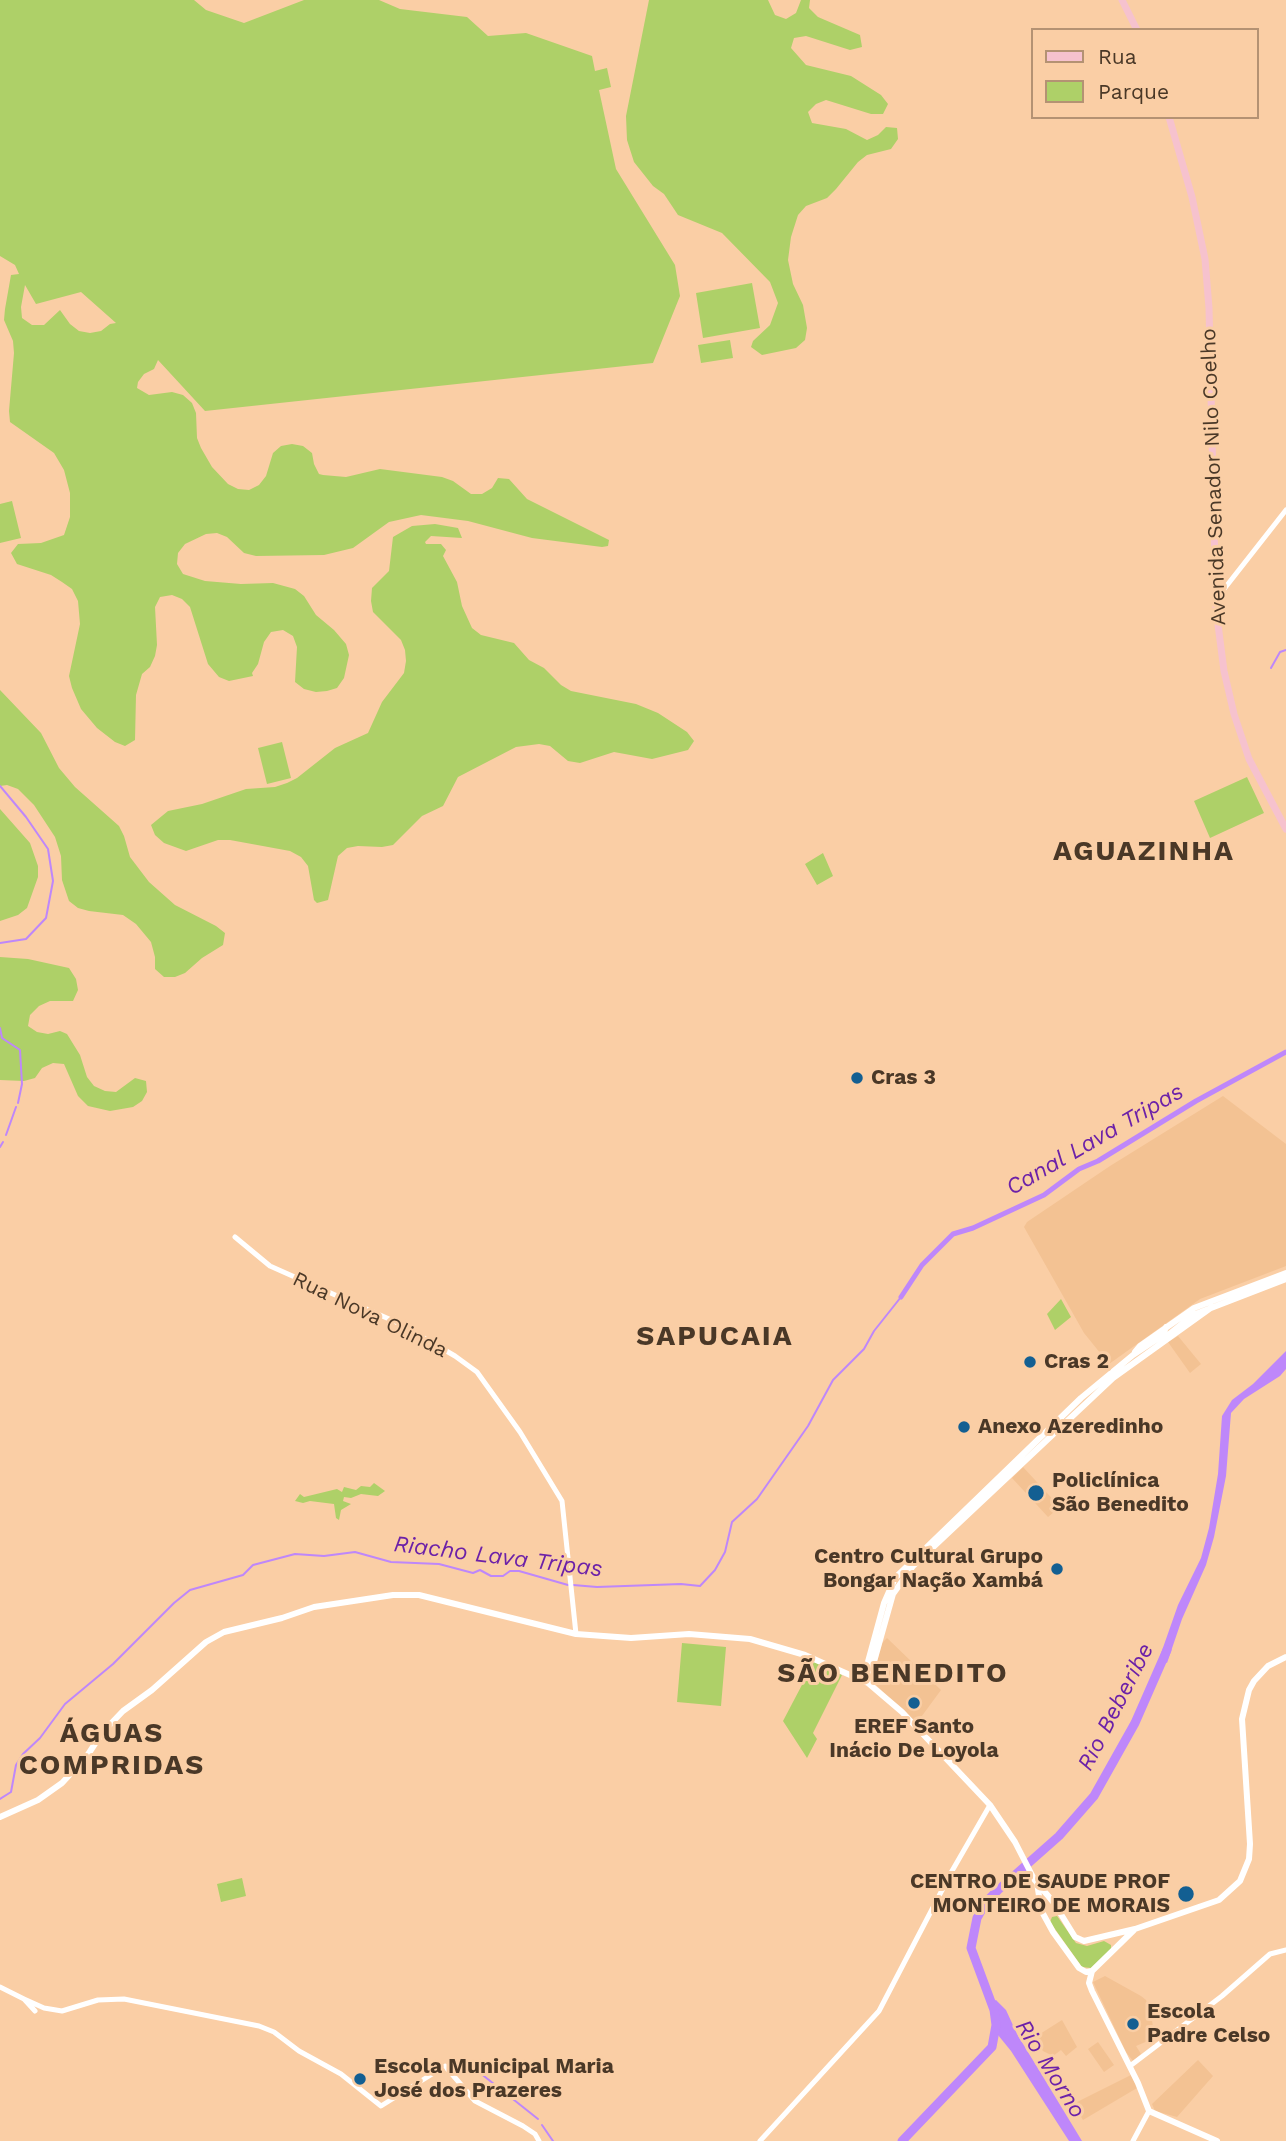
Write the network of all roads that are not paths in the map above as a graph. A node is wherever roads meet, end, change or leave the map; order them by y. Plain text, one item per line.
1 (1122, 0) edge
2 (1137, 28) edge
3 (1170, 119) edge
4 (1286, 510) edge
5 (1216, 599) junction
6 (1286, 829) edge
7 (235, 1237) dead end
8 (1286, 1273) edge
9 (1286, 1279) edge
10 (576, 1634) junction
11 (1286, 1657) edge
12 (866, 1681) junction
13 (990, 1805) junction
14 (0, 1816) edge
15 (1037, 1882) junction
16 (1054, 1903) junction
17 (1041, 1910) junction
18 (1135, 1929) junction
19 (1110, 1934) junction
20 (1116, 1948) junction
21 (1286, 1951) edge
22 (1092, 1971) junction
23 (0, 1987) edge
24 (24, 1999) junction
25 (36, 2011) dead end
26 (1130, 2066) junction
27 (1149, 2111) junction
28 (539, 2141) edge
29 (760, 2141) edge
30 (1133, 2141) edge
31 (1217, 2141) edge

1 - 2 main road
3 - 5 main road, Avenida Senador Nilo Coelho
4 - 5 street
5 - 6 main road, Avenida Senador Nilo Coelho
7 - 10 street, Rua Nova Olinda
8 - 12 main road
9 - 12 main road
10 - 12 main road
10 - 14 main road
11 - 18 main road
12 - 13 main road
13 - 15 main road
13 - 29 street
15 - 16 main road
15 - 17 main road
16 - 17 main road
16 - 19 main road
17 - 22 main road
18 - 19 main road
18 - 20 main road
19 - 20 main road
20 - 22 main road
21 - 26 street
22 - 26 main road
23 - 24 street
24 - 25 street
24 - 28 street
26 - 27 main road
27 - 30 street
27 - 31 main road

